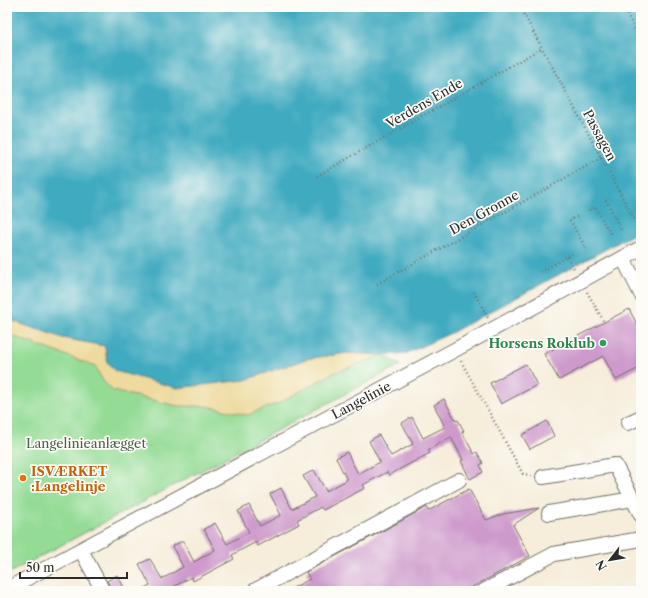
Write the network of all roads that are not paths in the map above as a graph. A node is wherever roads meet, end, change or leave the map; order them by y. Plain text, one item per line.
1 (641, 248) edge
2 (623, 258) junction
3 (641, 294) edge
4 (641, 417) edge
5 (628, 423) dead end
6 (544, 477) road end
7 (459, 480) dead end
8 (633, 499) junction
9 (549, 513) dead end
10 (641, 515) edge
11 (641, 539) edge
12 (80, 550) junction
13 (7, 589) edge
14 (103, 591) edge
15 (254, 591) edge
16 (484, 591) edge

1 - 2 street, Langelinie
2 - 3 street
2 - 12 street, Langelinie
4 - 5 street
6 - 8 street
7 - 15 street
8 - 9 street
8 - 10 street
11 - 16 street
12 - 13 street, Langelinie
12 - 14 street

